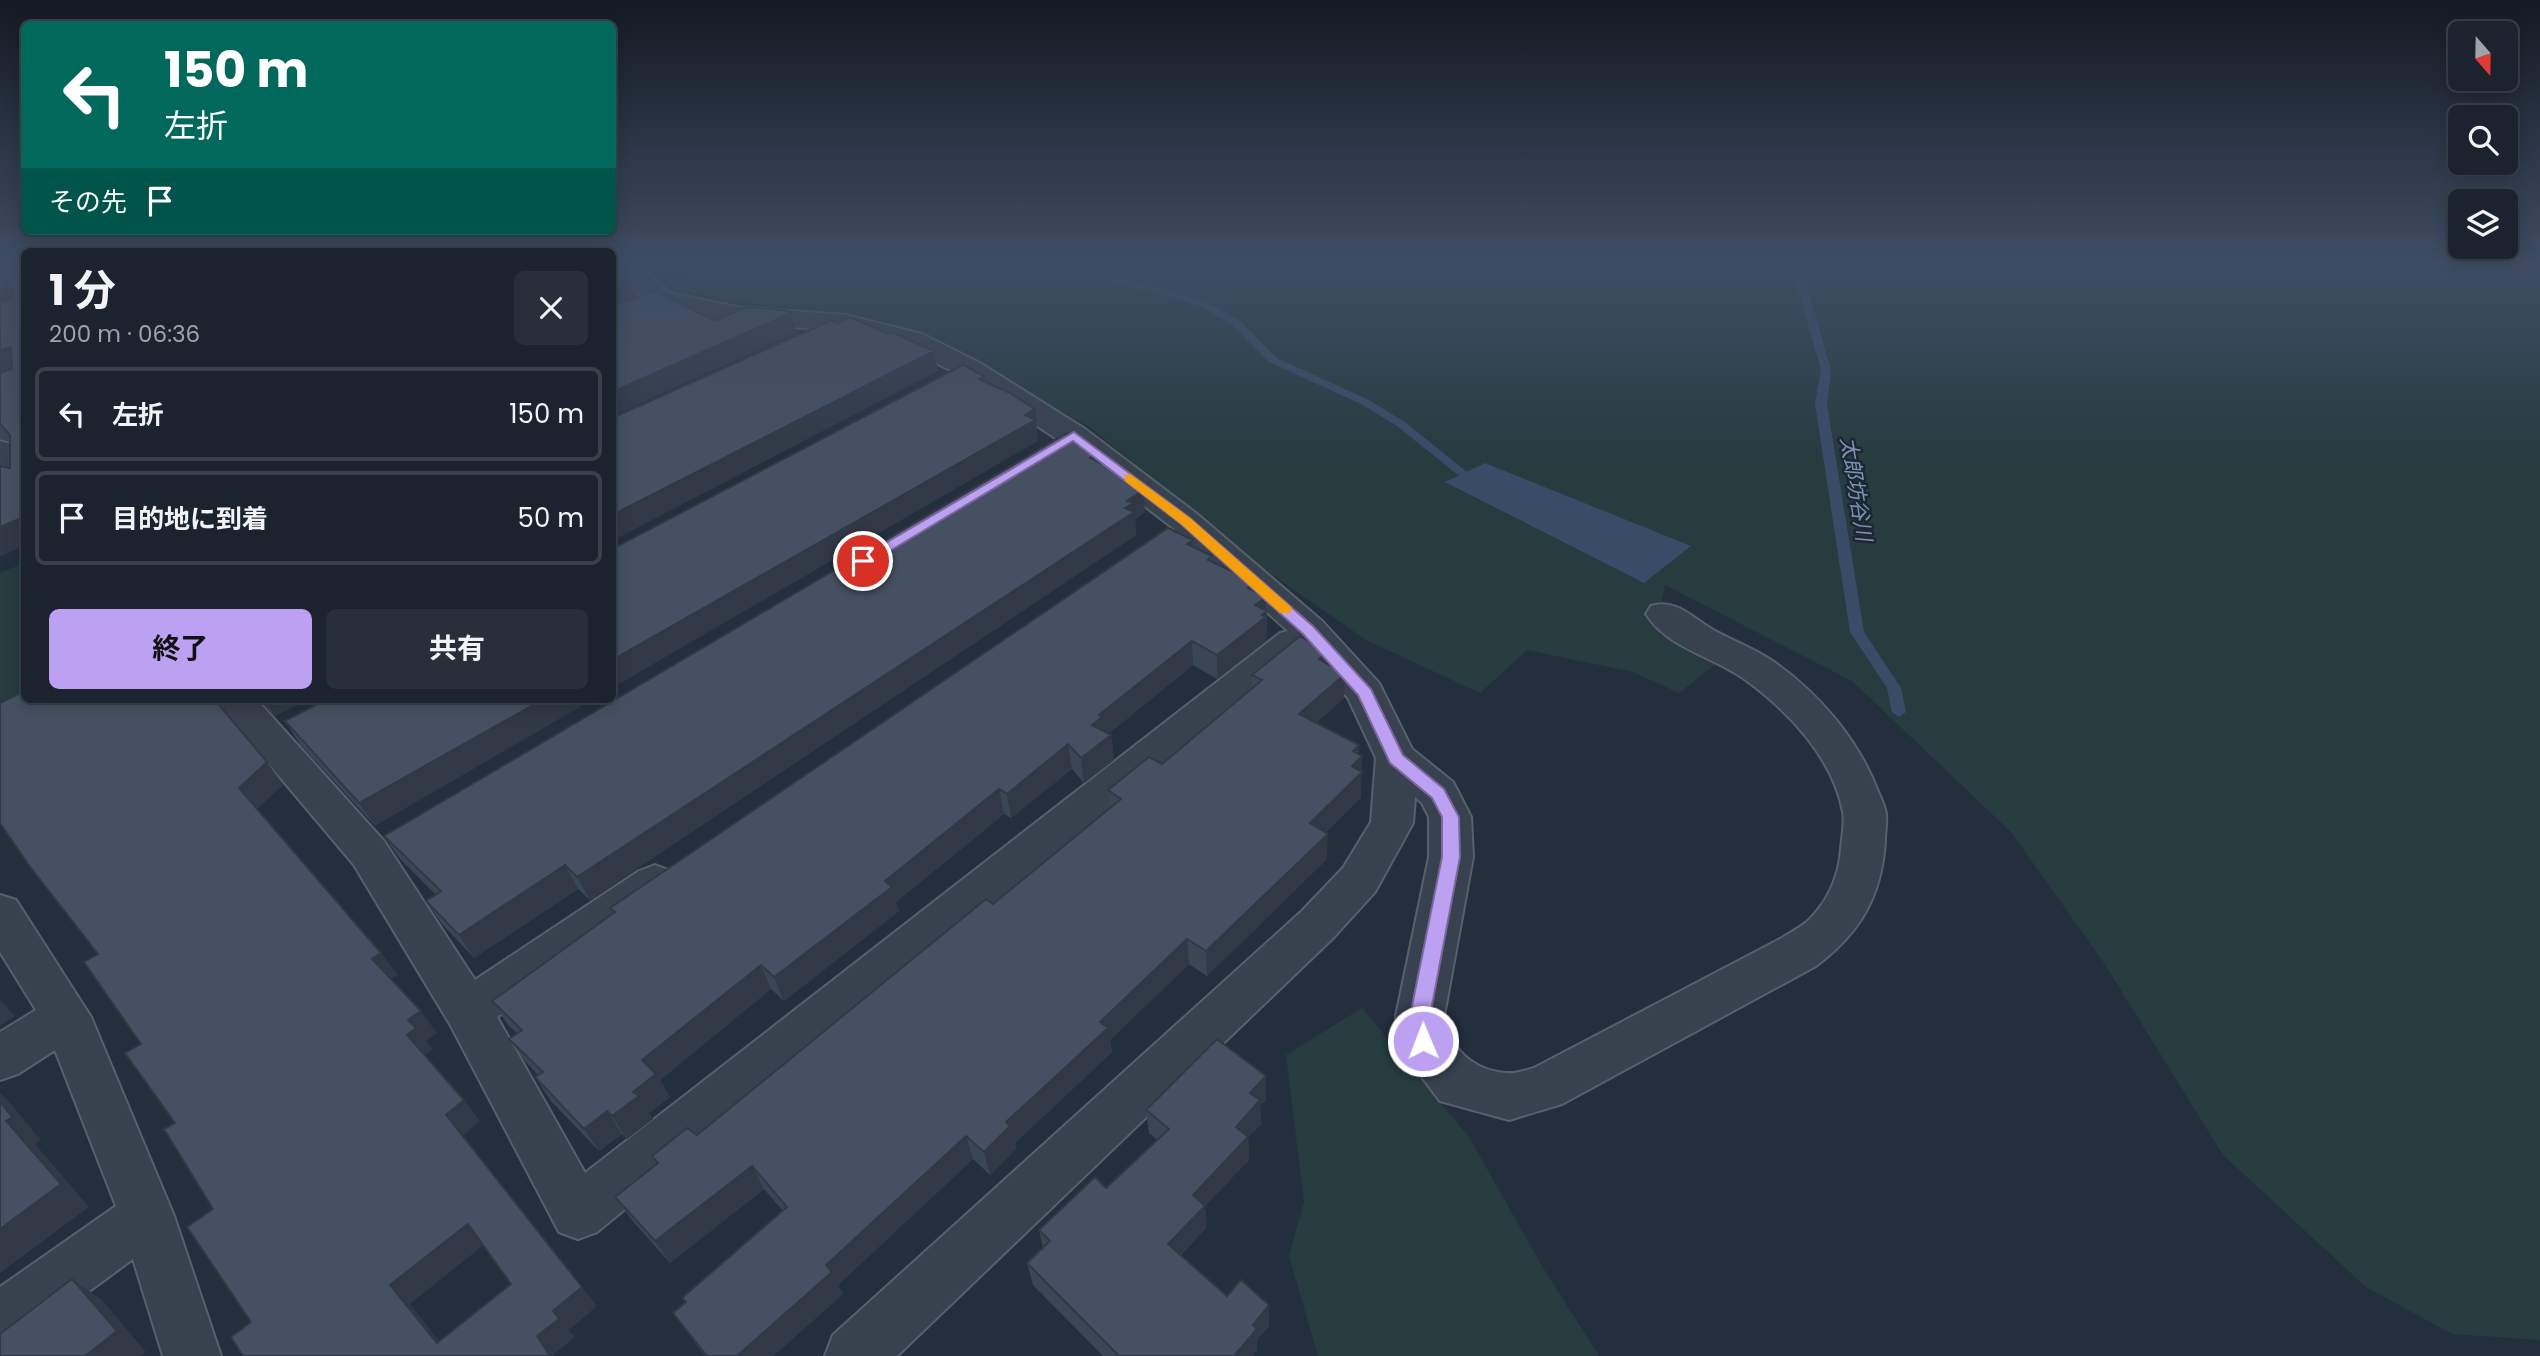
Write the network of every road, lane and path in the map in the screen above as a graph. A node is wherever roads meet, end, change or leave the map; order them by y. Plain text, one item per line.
1 (830, 330) edge
2 (874, 330) edge
3 (797, 346) edge
4 (970, 369) junction
5 (933, 388) edge
6 (1074, 436) junction
7 (1038, 457) edge
8 (1185, 521) junction
9 (1151, 544) edge
10 (1664, 614) dead end
11 (1309, 630) junction
12 (241, 703) edge
13 (1396, 758) junction
14 (684, 863) edge
15 (0, 913) edge
16 (468, 1011) junction
17 (67, 1017) junction
18 (0, 1058) edge
19 (147, 1216) junction
20 (0, 1322) edge
21 (192, 1356) edge
22 (854, 1356) edge

1 - 3 street
2 - 4 street
4 - 5 street
4 - 6 street
6 - 7 street
6 - 8 street
8 - 9 street
8 - 11 street
10 - 13 street
11 - 13 street
11 - 16 street
12 - 16 street
13 - 22 street
14 - 16 street
15 - 17 street
17 - 18 street
17 - 19 street
19 - 20 street
19 - 21 street

